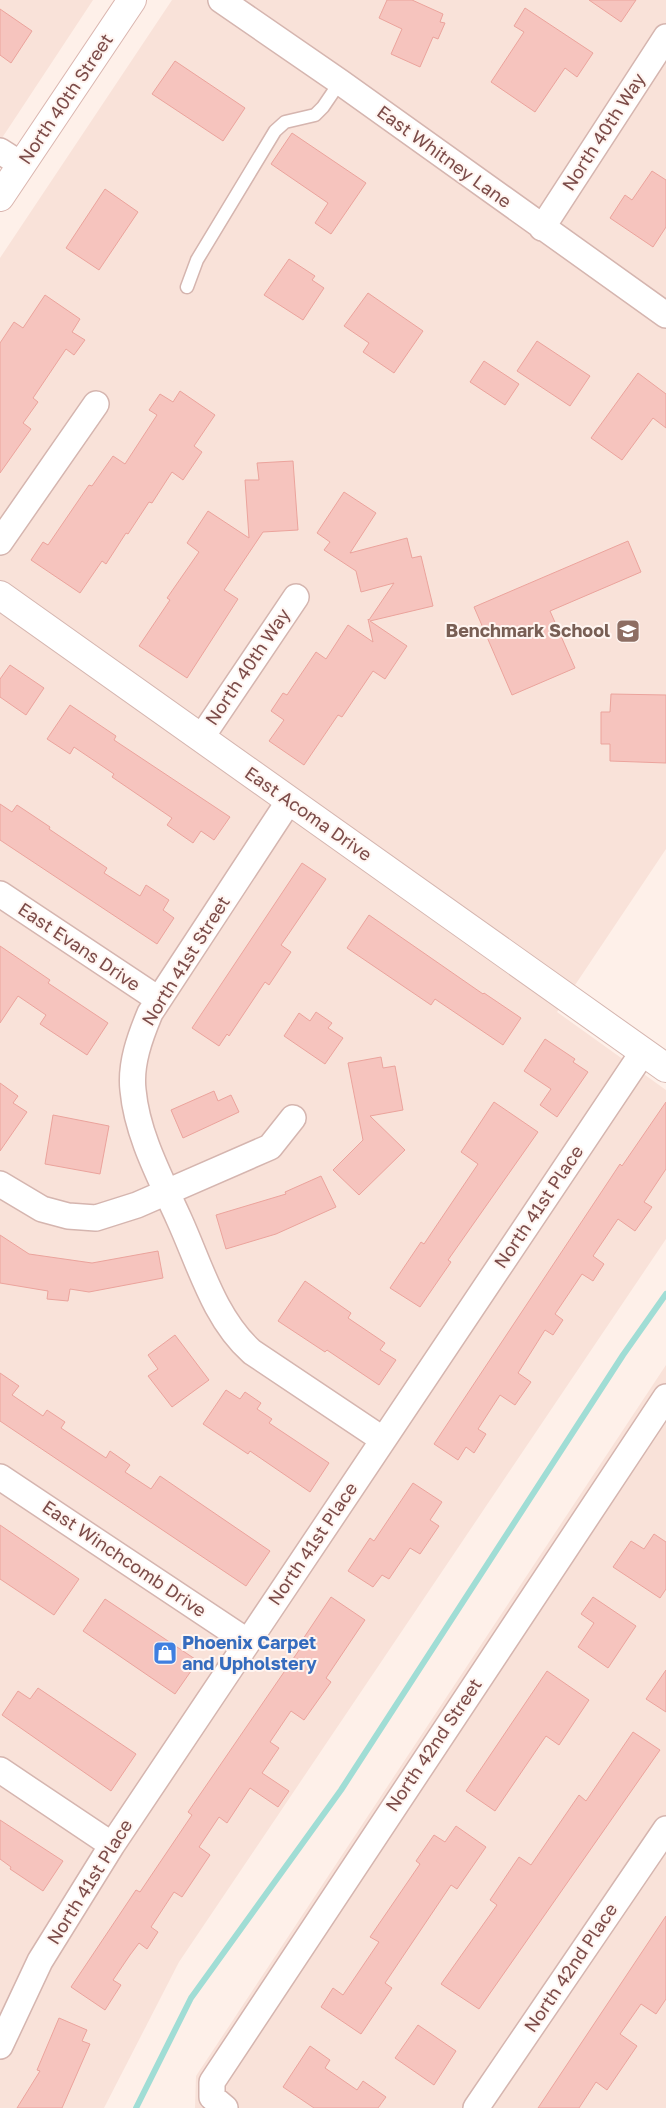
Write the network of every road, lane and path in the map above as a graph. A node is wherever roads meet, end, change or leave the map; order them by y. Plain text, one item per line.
1 (132, 0) edge
2 (221, 0) edge
3 (666, 37) edge
4 (340, 82) junction
5 (11, 158) edge
6 (0, 197) edge
7 (542, 228) junction
8 (187, 287) dead end
9 (666, 315) edge
10 (96, 404) dead end
11 (0, 542) edge
12 (0, 596) edge
13 (296, 597) dead end
14 (201, 738) junction
15 (289, 801) junction
16 (0, 894) edge
17 (158, 999) junction
18 (643, 1052) junction
19 (666, 1068) edge
20 (294, 1118) dead end
21 (0, 1184) edge
22 (165, 1193) junction
23 (666, 1397) edge
24 (382, 1439) junction
25 (0, 1477) edge
26 (248, 1642) junction
27 (0, 1770) edge
28 (666, 1829) edge
29 (112, 1845) junction
30 (0, 2046) edge
31 (218, 2102) edge
32 (476, 2108) edge

1 - 5 street, North 40th Street
2 - 4 street, East Whitney Lane
3 - 7 street, North 40th Way
4 - 7 street, East Whitney Lane
4 - 8 lane
5 - 6 street, North 40th Street
7 - 9 street, East Whitney Lane
10 - 11 street
12 - 14 street, East Acoma Drive
13 - 14 street, North 40th Way
14 - 15 street, East Acoma Drive
15 - 17 street, North 41st Street
15 - 18 street, East Acoma Drive
16 - 17 street, East Evans Drive
17 - 22 street, North 41st Street
18 - 19 street, East Acoma Drive
18 - 24 street, North 41st Place
20 - 22 street
21 - 22 street
22 - 24 street, North 41st Street
23 - 31 street, North 42nd Street
24 - 26 street, North 41st Place
25 - 26 street, East Winchcomb Drive
26 - 29 street, North 41st Place
27 - 29 street
28 - 32 street, North 42nd Place
29 - 30 street, North 41st Place

